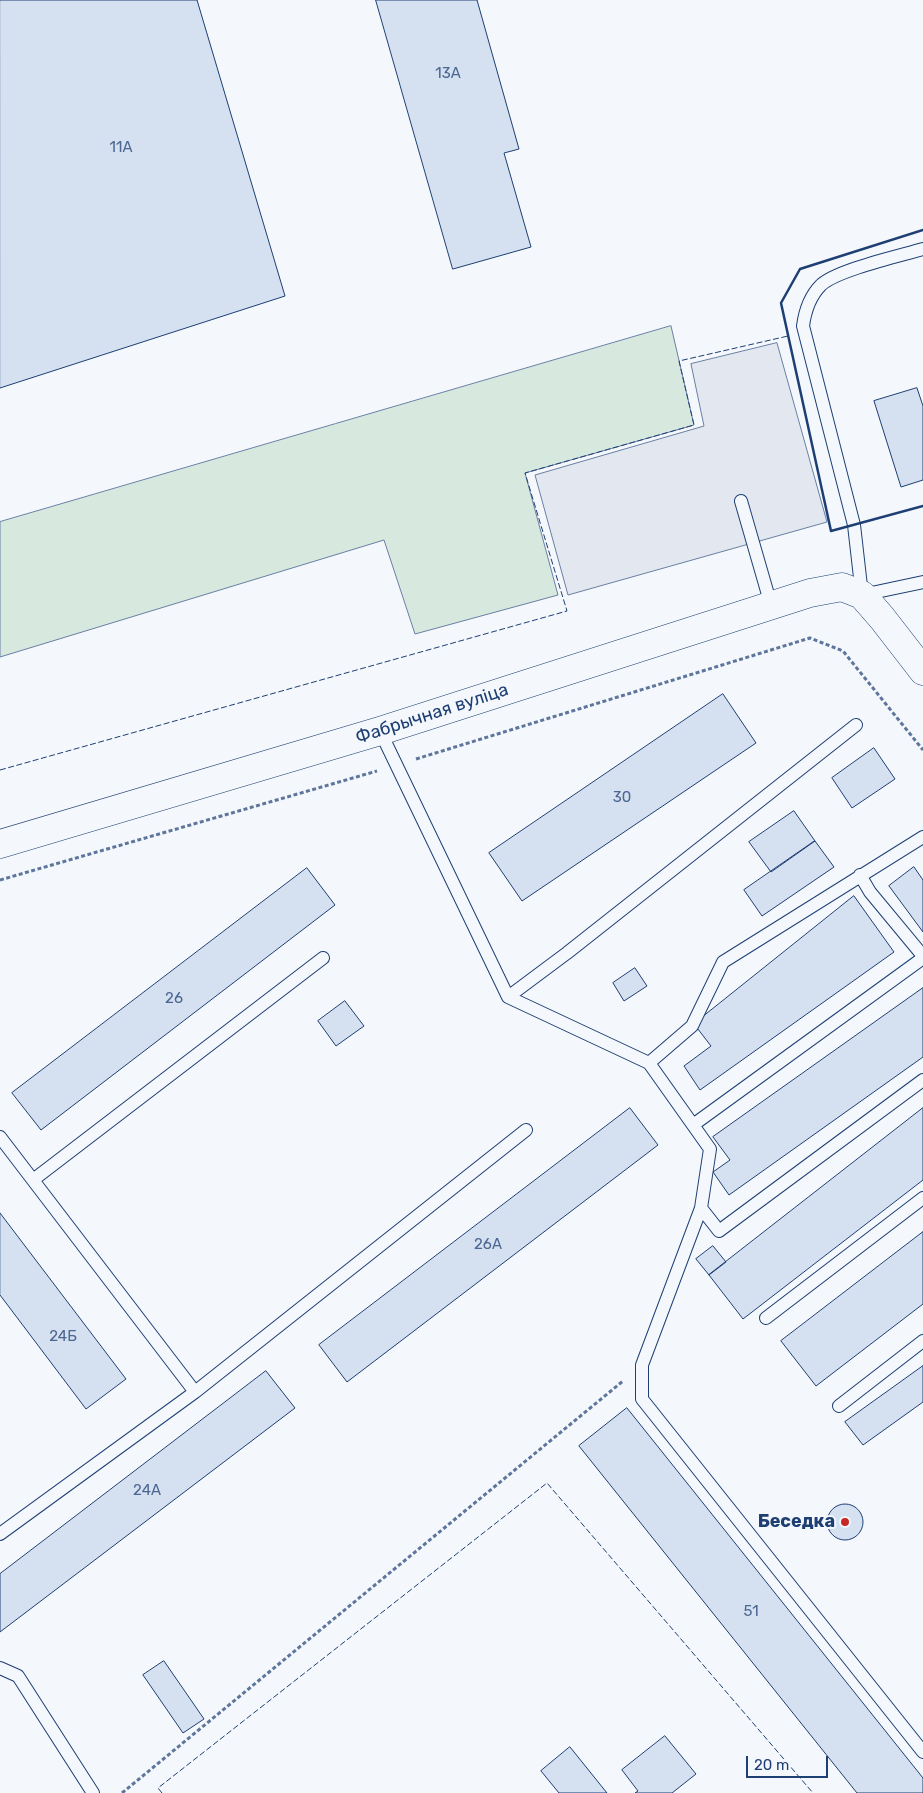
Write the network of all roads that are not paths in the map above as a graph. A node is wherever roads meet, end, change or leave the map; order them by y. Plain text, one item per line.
1 (923, 249) edge
2 (742, 500) dead end
3 (923, 582) edge
4 (862, 595) junction
5 (771, 605) junction
6 (923, 671) edge
7 (856, 725) dead end
8 (380, 731) junction
9 (923, 837) edge
10 (0, 844) edge
11 (860, 875) junction
12 (923, 957) edge
13 (323, 958) dead end
14 (508, 998) junction
15 (648, 1063) junction
16 (923, 1080) edge
17 (693, 1125) junction
18 (526, 1130) dead end
19 (0, 1137) edge
20 (33, 1180) junction
21 (923, 1198) edge
22 (701, 1208) junction
23 (766, 1318) dead end
24 (923, 1341) edge
25 (195, 1392) junction
26 (839, 1406) dead end
27 (0, 1534) edge
28 (0, 1668) edge
29 (923, 1752) edge
30 (93, 1793) edge

1 - 4 lane
2 - 5 lane
3 - 4 lane
4 - 5 main road, Фабрычная вуліца
4 - 6 main road
5 - 8 main road, Фабрычная вуліца
7 - 14 lane
8 - 10 main road, Фабрычная вуліца
8 - 14 lane
9 - 11 lane
11 - 12 lane
11 - 15 lane
12 - 17 lane
13 - 20 lane
14 - 15 lane
15 - 17 lane
16 - 22 lane
17 - 22 lane
18 - 25 lane
19 - 20 lane
20 - 25 lane
21 - 23 lane
22 - 29 lane
24 - 26 lane
25 - 27 lane
28 - 30 lane

